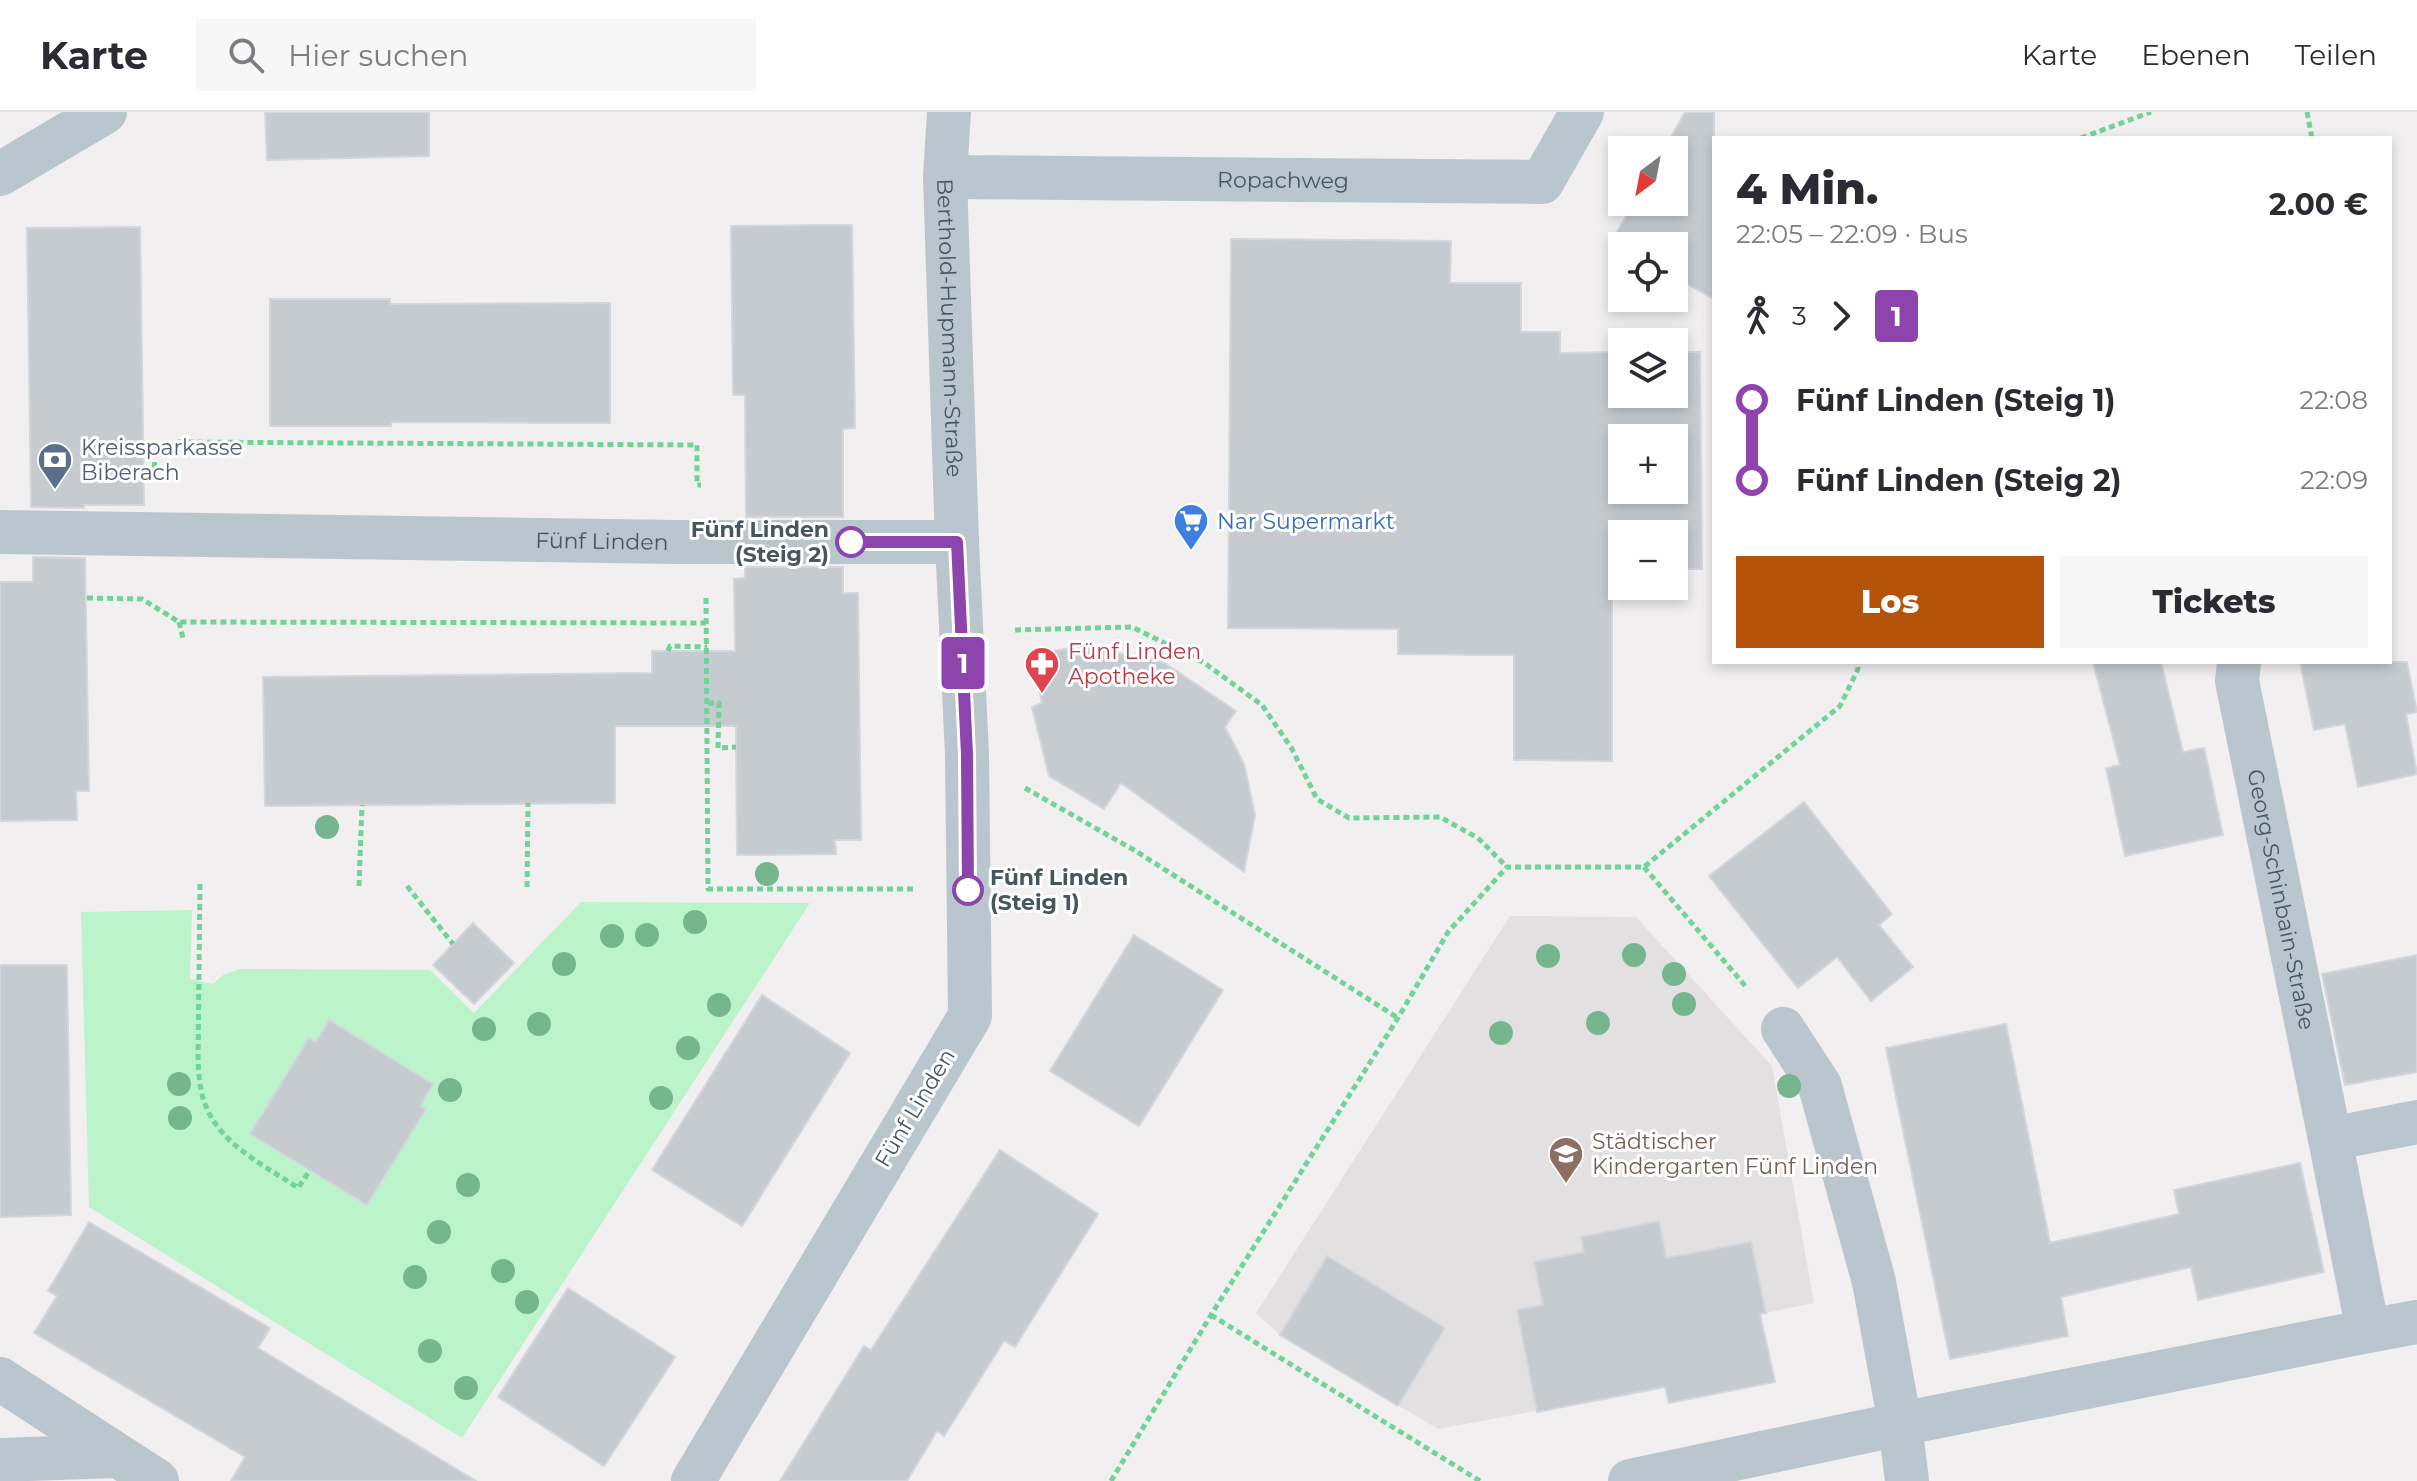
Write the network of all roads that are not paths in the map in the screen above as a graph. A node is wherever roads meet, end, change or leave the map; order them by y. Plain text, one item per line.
1 (105, 112) edge
2 (949, 112) edge
3 (1582, 112) edge
4 (0, 174) edge
5 (945, 177) junction
6 (0, 532) edge
7 (957, 542) junction
8 (2239, 664) edge
9 (1783, 1029) road end
10 (2417, 1122) edge
11 (2330, 1139) junction
12 (2417, 1322) edge
13 (2368, 1331) junction
14 (0, 1379) edge
15 (1900, 1424) junction
16 (116, 1456) junction
17 (0, 1460) edge
18 (157, 1481) edge
19 (693, 1481) edge
20 (1630, 1481) edge
21 (1907, 1481) edge

1 - 4 street
2 - 5 street, Berthold-Hupmann-Straße
3 - 5 street, Ropachweg
5 - 7 street, Berthold-Hupmann-Straße
6 - 7 street, Fünf Linden
7 - 19 street, Fünf Linden
8 - 11 street, Georg-Schinbain-Straße
9 - 15 street
10 - 11 street
11 - 13 street, Georg-Schinbain-Straße
12 - 13 street
13 - 15 street
14 - 16 street
15 - 20 street
15 - 21 street
16 - 17 street
16 - 18 street

